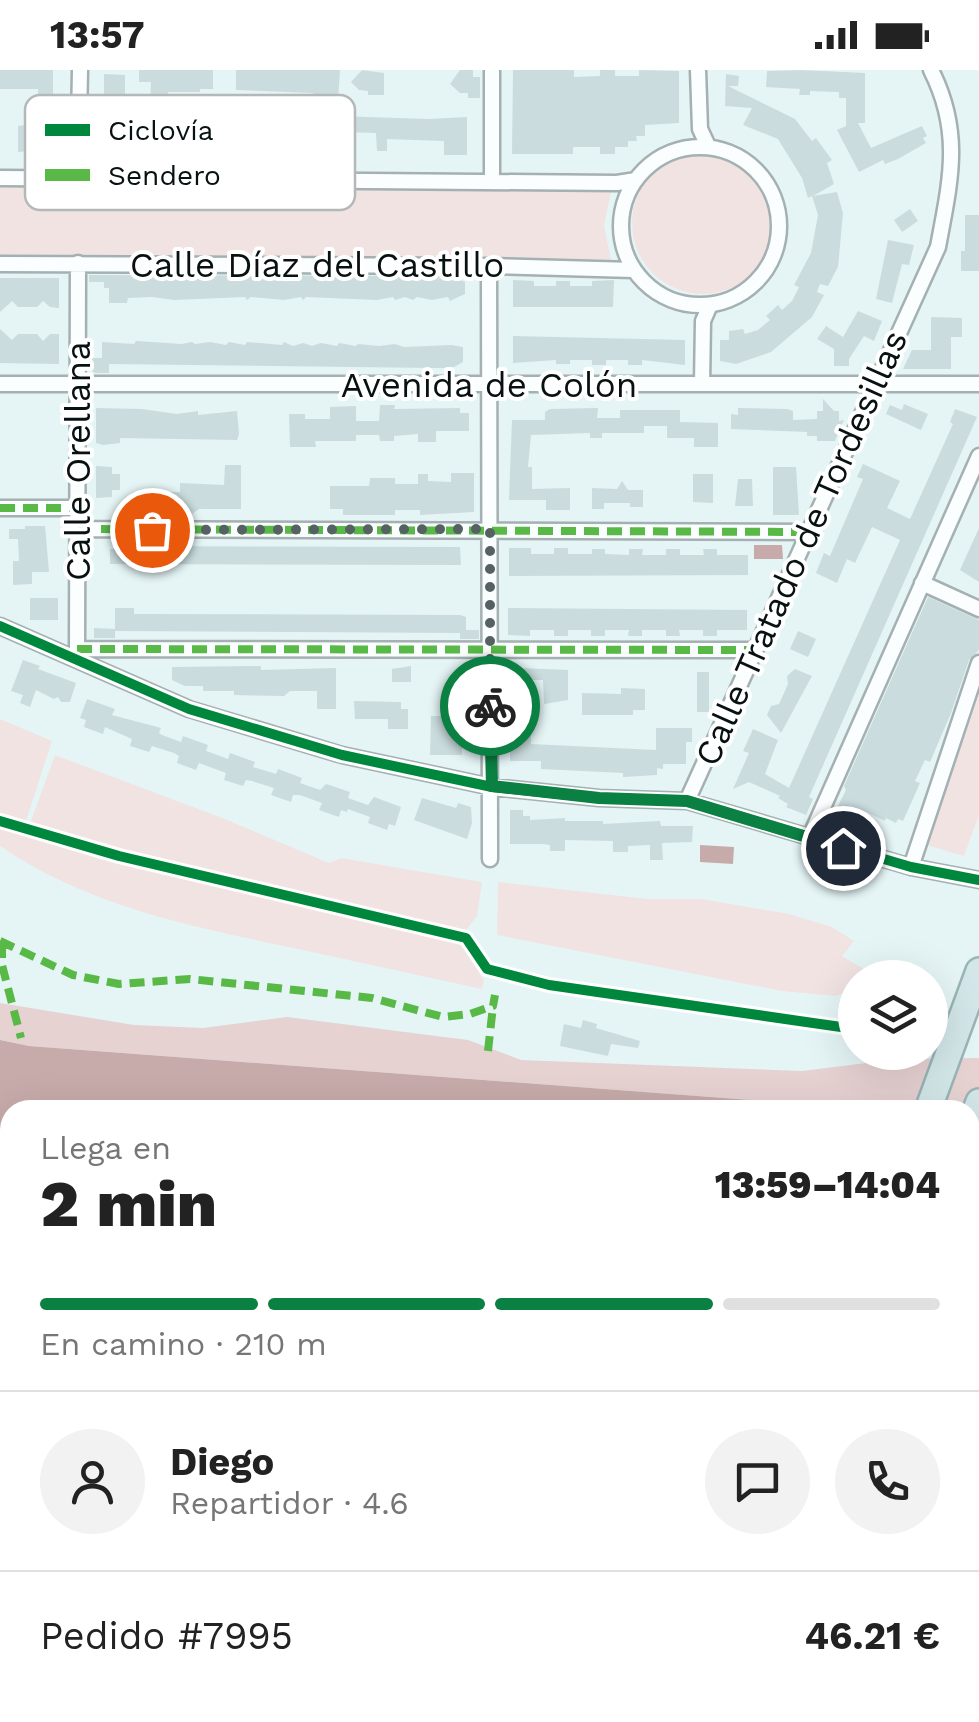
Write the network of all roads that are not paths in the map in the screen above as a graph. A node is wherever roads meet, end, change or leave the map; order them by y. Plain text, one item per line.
1 (80, 70) edge
2 (492, 70) edge
3 (698, 70) edge
4 (931, 70) edge
5 (80, 95) edge
6 (700, 128) junction
7 (692, 146) junction
8 (708, 146) junction
9 (25, 177) edge
10 (0, 178) edge
11 (355, 179) edge
12 (492, 180) junction
13 (627, 185) junction
14 (0, 264) edge
15 (78, 264) junction
16 (490, 266) junction
17 (633, 270) junction
18 (702, 305) junction
19 (0, 384) edge
20 (79, 384) junction
21 (702, 384) junction
22 (979, 384) edge
23 (874, 385) junction
24 (491, 386) junction
25 (979, 456) edge
26 (0, 508) edge
27 (78, 508) junction
28 (490, 529) junction
29 (78, 530) junction
30 (810, 532) junction
31 (922, 584) junction
32 (979, 610) edge
33 (0, 626) edge
34 (489, 650) junction
35 (754, 650) junction
36 (77, 654) junction
37 (979, 663) edge
38 (492, 786) junction
39 (687, 801) junction
40 (808, 838) junction
41 (490, 859) dead end
42 (912, 868) junction
43 (979, 880) edge
44 (979, 971) edge
45 (932, 1100) edge

1 - 5 street
2 - 12 street
3 - 6 street
4 - 23 street, Calle Tratado de Tordesillas
6 - 7 street
6 - 8 street
7 - 8 street
7 - 13 street
8 - 18 street
9 - 10 street
11 - 12 street
12 - 13 street
13 - 17 street
14 - 15 street, Calle Díaz del Castillo
15 - 16 street, Calle Díaz del Castillo
15 - 20 street, Calle Orellana
16 - 17 street, Calle Díaz del Castillo
16 - 24 street
17 - 18 street
18 - 21 street
19 - 20 street, Avenida de Colón
20 - 24 street, Avenida de Colón
20 - 27 street, Calle Orellana
21 - 23 street, Avenida de Colón
21 - 24 street, Avenida de Colón
22 - 23 street, Avenida de Colón
23 - 30 street, Calle Tratado de Tordesillas
24 - 28 street
25 - 31 street
26 - 27 street
27 - 29 street, Calle Orellana
28 - 29 street
28 - 30 street
28 - 34 street
29 - 36 street, Calle Orellana
30 - 35 street, Calle Tratado de Tordesillas
31 - 32 street
31 - 40 street
33 - 36 street, Calle Tratado de Tordesillas
34 - 35 street
34 - 36 street
34 - 38 street
35 - 39 street, Calle Tratado de Tordesillas
36 - 38 street, Calle Tratado de Tordesillas
37 - 42 street
38 - 39 street, Calle Tratado de Tordesillas
38 - 41 street
39 - 40 street
40 - 42 street
42 - 43 street
44 - 45 highway

